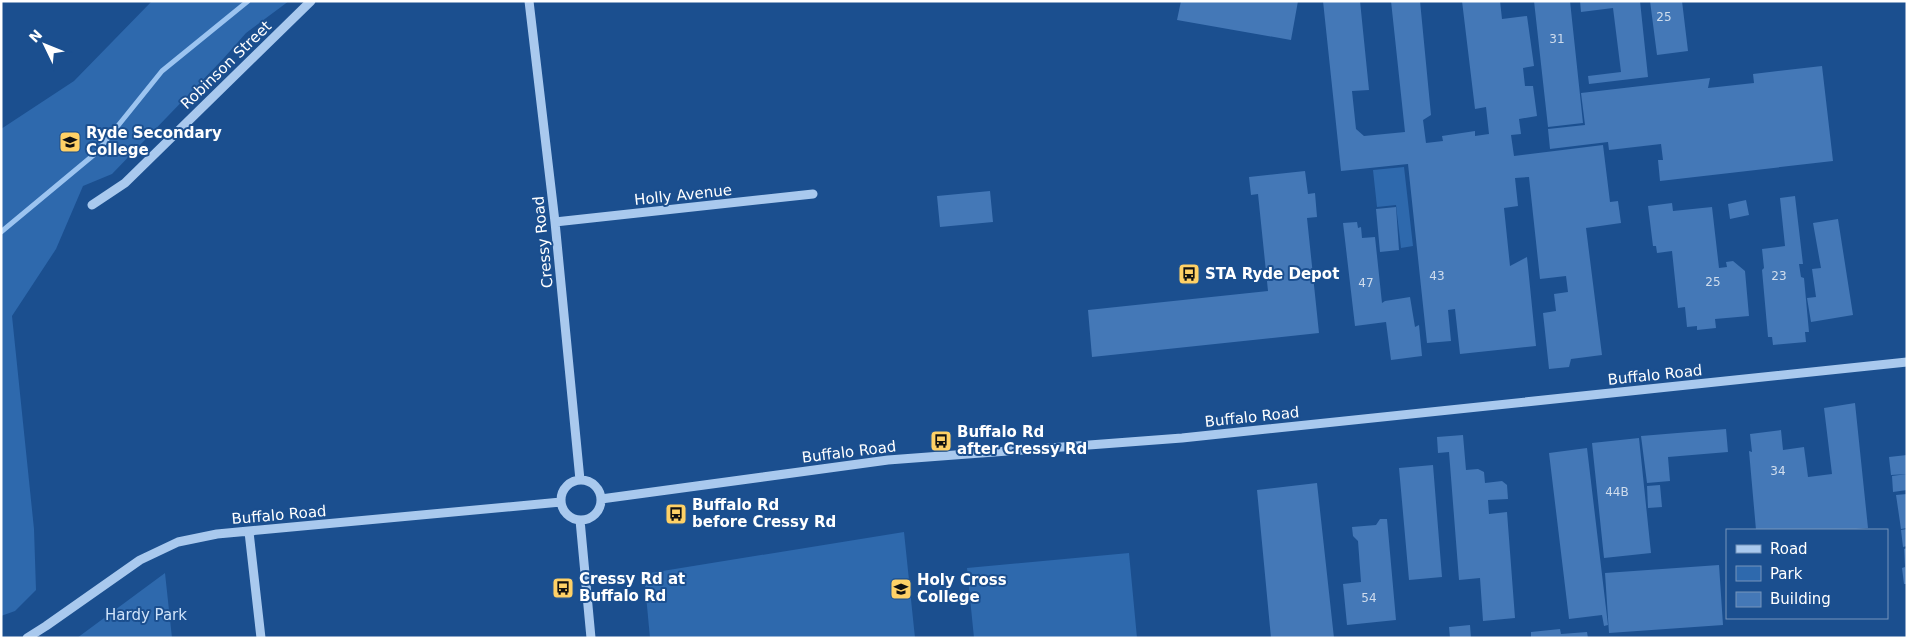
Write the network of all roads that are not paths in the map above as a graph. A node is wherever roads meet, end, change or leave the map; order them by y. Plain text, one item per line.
1 (311, 1) edge
2 (529, 1) edge
3 (813, 194) dead end
4 (92, 205) dead end
5 (556, 222) junction
6 (1907, 362) edge
7 (580, 480) junction
8 (601, 499) junction
9 (561, 502) junction
10 (580, 520) junction
11 (249, 532) junction
12 (27, 638) edge
13 (260, 638) edge
14 (592, 638) edge

1 - 4 street, Robinson Street
2 - 5 street, Cressy Road
3 - 5 street, Holly Avenue
5 - 7 street, Cressy Road
6 - 8 street, Buffalo Road
7 - 8 street
7 - 9 street
8 - 10 street
9 - 10 street
9 - 11 street, Buffalo Road
10 - 14 street
11 - 12 street, Buffalo Road
11 - 13 street

